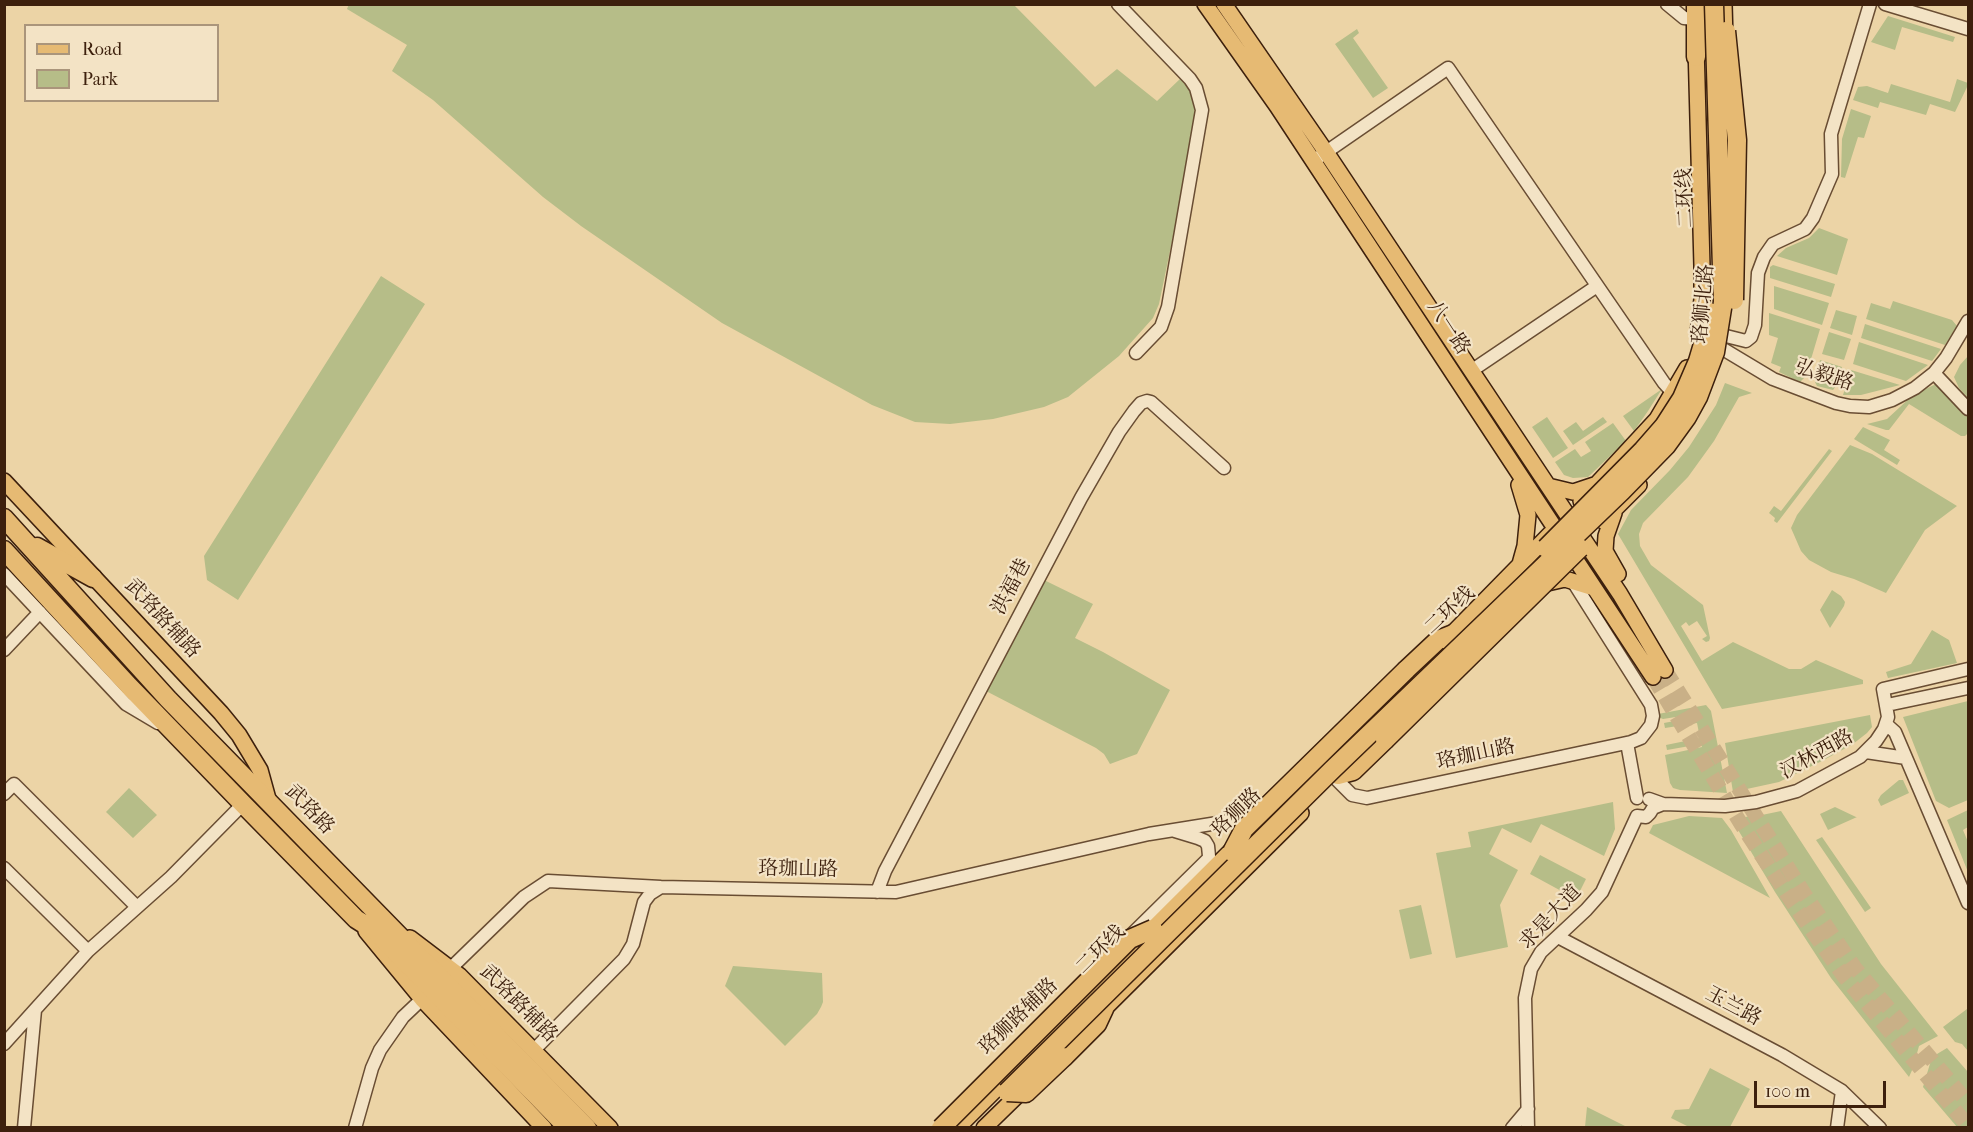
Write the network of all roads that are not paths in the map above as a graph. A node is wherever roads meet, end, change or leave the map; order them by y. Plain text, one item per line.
1 (1118, 4) edge
2 (1205, 4) edge
3 (1224, 4) edge
4 (1667, 4) edge
5 (1714, 4) edge
6 (1870, 4) edge
7 (1885, 4) edge
8 (1697, 8) edge
9 (1724, 12) edge
10 (1968, 29) edge
11 (1696, 57) joint
12 (1326, 152) junction
13 (1313, 161) junction
14 (1731, 204) junction
15 (1700, 207) junction
16 (1597, 286) junction
17 (1968, 321) edge
18 (1725, 343) junction
19 (1136, 352) dead end
20 (1710, 365) junction
21 (1471, 370) junction
22 (1934, 373) junction
23 (1673, 393) junction
24 (1968, 409) edge
25 (1501, 447) junction
26 (1224, 468) dead end
27 (4, 481) edge
28 (1597, 484) junction
29 (1548, 486) junction
30 (1622, 491) junction
31 (1615, 511) junction
32 (1567, 515) junction
33 (4, 518) edge
34 (1554, 529) junction
35 (1584, 540) junction
36 (25, 541) junction
37 (4, 550) edge
38 (1570, 553) junction
39 (1519, 567) junction
40 (4, 574) edge
41 (93, 578) junction
42 (1572, 580) junction
43 (1537, 585) junction
44 (1594, 588) junction
45 (1620, 594) junction
46 (40, 612) junction
47 (1453, 634) junction
48 (4, 650) edge
49 (1968, 669) edge
50 (1968, 688) edge
51 (1887, 715) junction
52 (175, 734) junction
53 (1629, 742) junction
54 (1866, 752) junction
55 (1906, 758) junction
56 (1337, 777) junction
57 (4, 794) edge
58 (268, 800) junction
59 (1648, 801) junction
60 (243, 804) junction
61 (1273, 807) junction
62 (1637, 816) junction
63 (1170, 830) junction
64 (1232, 852) junction
65 (1210, 863) junction
66 (4, 868) edge
67 (661, 887) junction
68 (1968, 890) edge
69 (877, 892) junction
70 (1968, 903) edge
71 (137, 907) junction
72 (356, 919) junction
73 (387, 922) junction
74 (1153, 929) junction
75 (1558, 937) junction
76 (88, 951) junction
77 (452, 968) junction
78 (422, 999) junction
79 (1104, 1009) junction
80 (35, 1010) junction
81 (4, 1044) edge
82 (534, 1050) junction
83 (1842, 1091) junction
84 (1007, 1092) junction
85 (1528, 1109) junction
86 (24, 1128) edge
87 (355, 1128) edge
88 (544, 1128) edge
89 (568, 1128) edge
90 (587, 1128) edge
91 (610, 1128) edge
92 (933, 1128) edge
93 (941, 1128) edge
94 (950, 1128) edge
95 (955, 1128) edge
96 (972, 1128) edge
97 (984, 1128) edge
98 (1512, 1128) edge
99 (1528, 1128) edge
100 (1837, 1128) edge
101 (1880, 1128) edge

1 - 19 street
2 - 13 main road, 八一路
3 - 12 main road, 八一路
4 - 8 street
5 - 20 highway, 二环线, bridge
6 - 18 street
7 - 10 street
8 - 11 highway
8 - 64 highway, 二环线, bridge
9 - 14 main road, 珞狮北路
9 - 20 highway, bridge
11 - 15 main road, 珞狮北路
12 - 13 street
12 - 16 street
12 - 21 main road, 八一路
13 - 25 main road, 八一路
14 - 15 main road
14 - 18 main road, 珞狮北路
15 - 23 main road, 珞狮北路
16 - 21 street
16 - 23 street
17 - 22 street, 弘毅路
18 - 22 street, 弘毅路
18 - 31 main road, 珞狮北路
20 - 30 highway, 二环线, bridge
21 - 29 main road, 八一路
22 - 24 street
23 - 28 main road, 珞狮北路
25 - 34 main road, 八一路
25 - 39 main road
26 - 69 street, 洪福巷
27 - 41 main road, 武珞路辅路
28 - 29 main road
28 - 32 main road, 珞狮北路
29 - 32 main road, 八一路
30 - 56 highway, bridge
30 - 84 highway, 二环线, bridge
31 - 35 main road, 珞狮北路
31 - 45 main road
32 - 34 main road, 珞狮北路
32 - 35 main road, 八一路
33 - 36 highway, 武珞路
34 - 38 main road, 八一路
34 - 39 main road, 珞狮路
35 - 38 main road, 珞狮北路
35 - 45 main road, 八一路
36 - 41 highway
36 - 58 highway, 武珞路
37 - 52 highway
38 - 43 main road
38 - 44 main road, 八一路
39 - 47 main road, 珞狮路
40 - 46 street
41 - 58 main road, 武珞路辅路
42 - 43 main road
42 - 44 main road
42 - 53 street
43 - 56 main road
44 - 45 main road, 八一路
46 - 48 street
46 - 52 street
47 - 61 main road, 珞狮路
47 - 64 highway, bridge
49 - 51 street
50 - 51 street
51 - 54 street, 汉林西路
51 - 55 street
51 - 68 street
52 - 60 highway
53 - 56 street, 珞珈山路
53 - 59 street
54 - 55 street
54 - 59 street, 汉林西路
55 - 70 street
56 - 79 main road
57 - 71 street
58 - 73 highway, 武珞路
59 - 62 street
59 - 62 street
60 - 71 street
60 - 72 highway
61 - 63 street, 珞珈山路
61 - 65 main road, 珞狮路
62 - 75 street, 求是大道
63 - 65 street, 珞珈山路
63 - 69 street, 珞珈山路
64 - 74 highway, 二环线
65 - 92 street, 珞狮路辅路
65 - 94 main road, 珞狮路
66 - 76 street
67 - 69 street, 珞珈山路
67 - 77 street, 珞珈山路
67 - 82 street
71 - 76 street
72 - 78 main road
72 - 89 highway
73 - 77 main road, 武珞路辅路
73 - 90 highway, 武珞路
74 - 93 highway, bridge
74 - 95 highway, 二环线
75 - 83 street, 玉兰路
75 - 85 street, 求是大道
76 - 80 street
77 - 82 main road, 武珞路辅路
78 - 87 street
78 - 88 main road
79 - 84 highway, bridge
79 - 97 main road
80 - 81 street
80 - 86 street
82 - 91 main road, 武珞路辅路
83 - 100 street
83 - 101 street, 玉兰路
84 - 96 highway, 二环线
85 - 98 street
85 - 99 street, 求是大道

